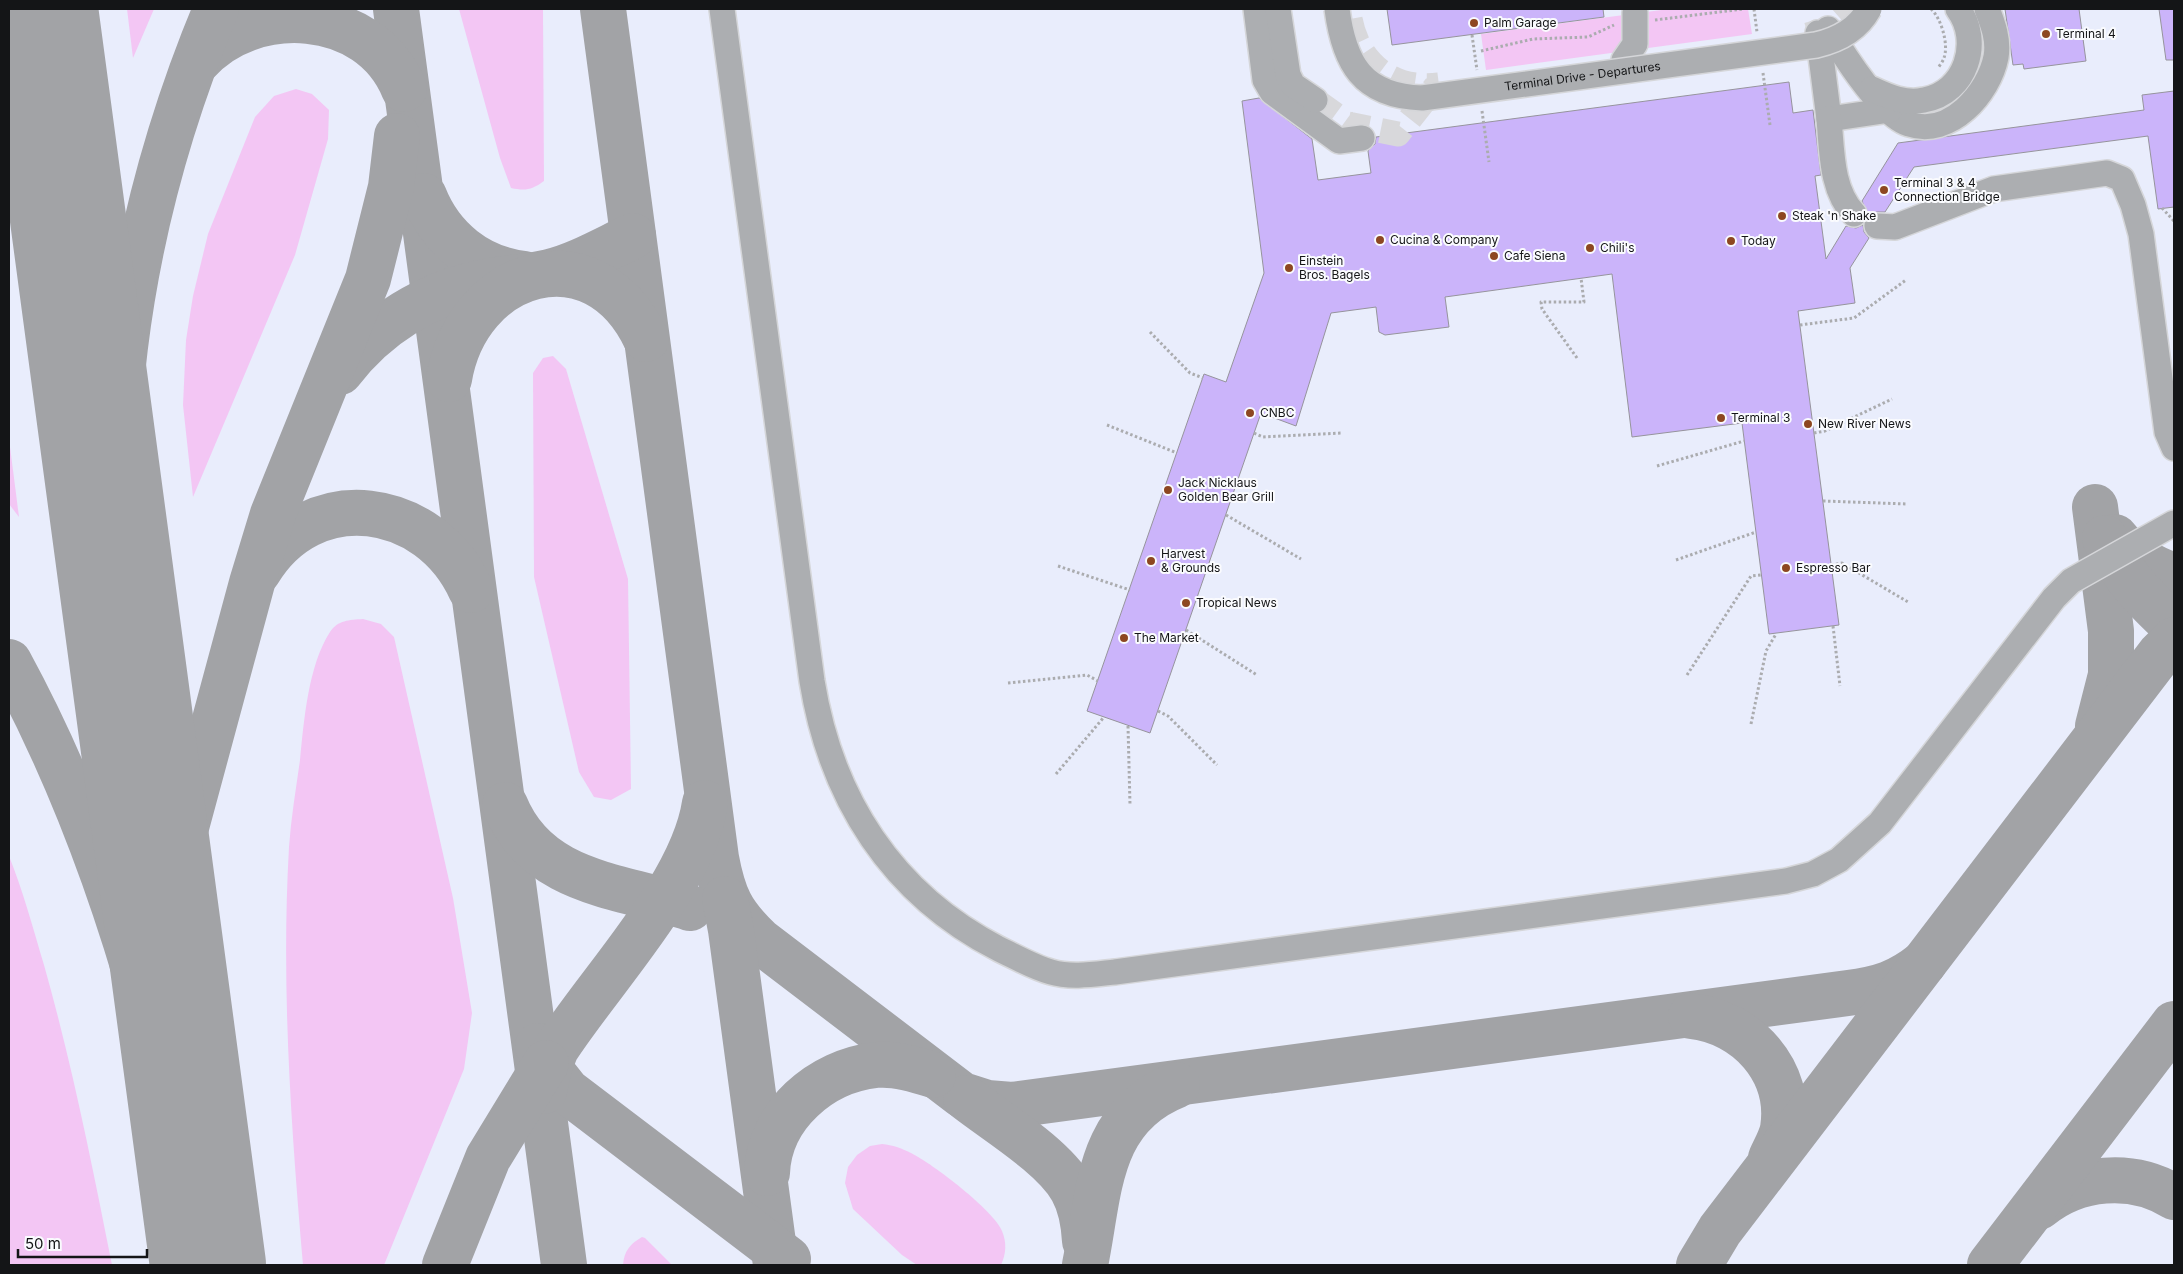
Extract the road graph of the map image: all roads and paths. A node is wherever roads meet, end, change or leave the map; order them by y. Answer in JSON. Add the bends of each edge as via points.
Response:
{"nodes":[{"id":1,"x":722,"y":9,"type":"edge"},
{"id":2,"x":1256,"y":9,"type":"edge"},
{"id":3,"x":1278,"y":9,"type":"edge"},
{"id":4,"x":1337,"y":9,"type":"edge"},
{"id":5,"x":1743,"y":9,"type":"edge"},
{"id":6,"x":1869,"y":9,"type":"edge"},
{"id":7,"x":1931,"y":9,"type":"edge"},
{"id":8,"x":1958,"y":9,"type":"edge"},
{"id":9,"x":1987,"y":9,"type":"edge"},
{"id":10,"x":1636,"y":18,"type":"junction"},
{"id":11,"x":1481,"y":50,"type":"dead end"},
{"id":12,"x":1624,"y":60,"type":"dead end"},
{"id":13,"x":1935,"y":72,"type":"dead end"},
{"id":14,"x":1868,"y":87,"type":"junction"},
{"id":15,"x":1315,"y":100,"type":"tunnel mouth"},
{"id":16,"x":1890,"y":110,"type":"junction"},
{"id":17,"x":1830,"y":119,"type":"junction"},
{"id":18,"x":1362,"y":138,"type":"dead end"},
{"id":19,"x":2162,"y":208,"type":"dead end"},
{"id":20,"x":1854,"y":214,"type":"dead end"},
{"id":21,"x":2174,"y":221,"type":"edge"},
{"id":22,"x":1877,"y":226,"type":"dead end"},
{"id":23,"x":1581,"y":278,"type":"dead end"},
{"id":24,"x":1906,"y":280,"type":"dead end"},
{"id":25,"x":1800,"y":325,"type":"dead end"},
{"id":26,"x":1150,"y":332,"type":"dead end"},
{"id":27,"x":1577,"y":358,"type":"dead end"},
{"id":28,"x":1203,"y":378,"type":"dead end"},
{"id":29,"x":1892,"y":399,"type":"dead end"},
{"id":30,"x":1107,"y":425,"type":"dead end"},
{"id":31,"x":1254,"y":433,"type":"dead end"},
{"id":32,"x":1341,"y":433,"type":"dead end"},
{"id":33,"x":1814,"y":434,"type":"dead end"},
{"id":34,"x":1744,"y":441,"type":"dead end"},
{"id":35,"x":2174,"y":448,"type":"edge"},
{"id":36,"x":1177,"y":453,"type":"dead end"},
{"id":37,"x":1657,"y":466,"type":"dead end"},
{"id":38,"x":1823,"y":501,"type":"dead end"},
{"id":39,"x":1907,"y":504,"type":"dead end"},
{"id":40,"x":1226,"y":515,"type":"dead end"},
{"id":41,"x":2174,"y":523,"type":"edge"},
{"id":42,"x":1756,"y":532,"type":"dead end"},
{"id":43,"x":1301,"y":558,"type":"dead end"},
{"id":44,"x":1676,"y":560,"type":"dead end"},
{"id":45,"x":1831,"y":565,"type":"dead end"},
{"id":46,"x":1058,"y":566,"type":"dead end"},
{"id":47,"x":1761,"y":575,"type":"dead end"},
{"id":48,"x":1130,"y":590,"type":"dead end"},
{"id":49,"x":1908,"y":602,"type":"dead end"},
{"id":50,"x":1833,"y":626,"type":"dead end"},
{"id":51,"x":1186,"y":630,"type":"dead end"},
{"id":52,"x":1776,"y":634,"type":"dead end"},
{"id":53,"x":1257,"y":675,"type":"dead end"},
{"id":54,"x":1687,"y":676,"type":"dead end"},
{"id":55,"x":1098,"y":681,"type":"dead end"},
{"id":56,"x":1008,"y":683,"type":"dead end"},
{"id":57,"x":1840,"y":686,"type":"dead end"},
{"id":58,"x":1158,"y":712,"type":"dead end"},
{"id":59,"x":1104,"y":717,"type":"dead end"},
{"id":60,"x":1751,"y":724,"type":"dead end"},
{"id":61,"x":1128,"y":726,"type":"dead end"},
{"id":62,"x":1217,"y":765,"type":"dead end"},
{"id":63,"x":1056,"y":774,"type":"dead end"},
{"id":64,"x":1130,"y":805,"type":"dead end"}],
"edges":[{"from":1,"to":41,"type":"street","via":[[812,681],[829,751],[859,816],[900,876],[955,922],[994,946],[1052,972],[1087,975],[1115,972],[1786,881],[1813,874],[1839,860],[1880,823],[2054,598],[2071,581]]},
{"from":2,"to":18,"type":"street","via":[[1265,80],[1272,92],[1340,141]]},
{"from":3,"to":15,"type":"street","via":[[1288,75],[1293,85]]},
{"from":4,"to":6,"type":"street","name":"Terminal Drive - Departures","bridge":true,"via":[[1347,56],[1362,77],[1391,94],[1422,98],[1816,45],[1849,31]]},
{"from":5,"to":10,"type":"path"},
{"from":7,"to":13,"type":"path","via":[[1944,36],[1945,57]]},
{"from":8,"to":14,"type":"street","via":[[1964,17],[1970,41],[1968,63],[1958,80],[1942,93],[1926,100],[1907,101]]},
{"from":9,"to":16,"type":"street","via":[[1995,30],[1996,56],[1990,79],[1976,100],[1960,114],[1923,126],[1909,124],[1895,117]]},
{"from":10,"to":11,"type":"path","via":[[1588,37],[1534,39]]},
{"from":10,"to":12,"type":"street","via":[[1635,44]]},
{"from":14,"to":16,"type":"street"},
{"from":14,"to":17,"type":"street","via":[[1823,31]]},
{"from":16,"to":17,"type":"street"},
{"from":17,"to":20,"type":"street","via":[[1839,192]]},
{"from":19,"to":21,"type":"path"},
{"from":22,"to":35,"type":"street","via":[[1895,227],[2004,187],[2107,173],[2122,179],[2141,234],[2167,432]]},
{"from":23,"to":27,"type":"path","via":[[1584,302],[1541,302],[1542,309]]},
{"from":24,"to":25,"type":"path","via":[[1854,318]]},
{"from":26,"to":28,"type":"path","via":[[1190,373]]},
{"from":29,"to":33,"type":"path"},
{"from":30,"to":36,"type":"path"},
{"from":31,"to":32,"type":"path","via":[[1263,437]]},
{"from":34,"to":37,"type":"path"},
{"from":38,"to":39,"type":"path"},
{"from":40,"to":43,"type":"path"},
{"from":42,"to":44,"type":"path"},
{"from":45,"to":49,"type":"path","via":[[1842,563]]},
{"from":46,"to":48,"type":"path"},
{"from":47,"to":54,"type":"path","via":[[1751,576]]},
{"from":50,"to":57,"type":"path"},
{"from":51,"to":53,"type":"path"},
{"from":52,"to":60,"type":"path","via":[[1766,651]]},
{"from":55,"to":56,"type":"path","via":[[1087,675]]},
{"from":58,"to":62,"type":"path","via":[[1168,716]]},
{"from":59,"to":63,"type":"path"},
{"from":61,"to":64,"type":"path"}]}
